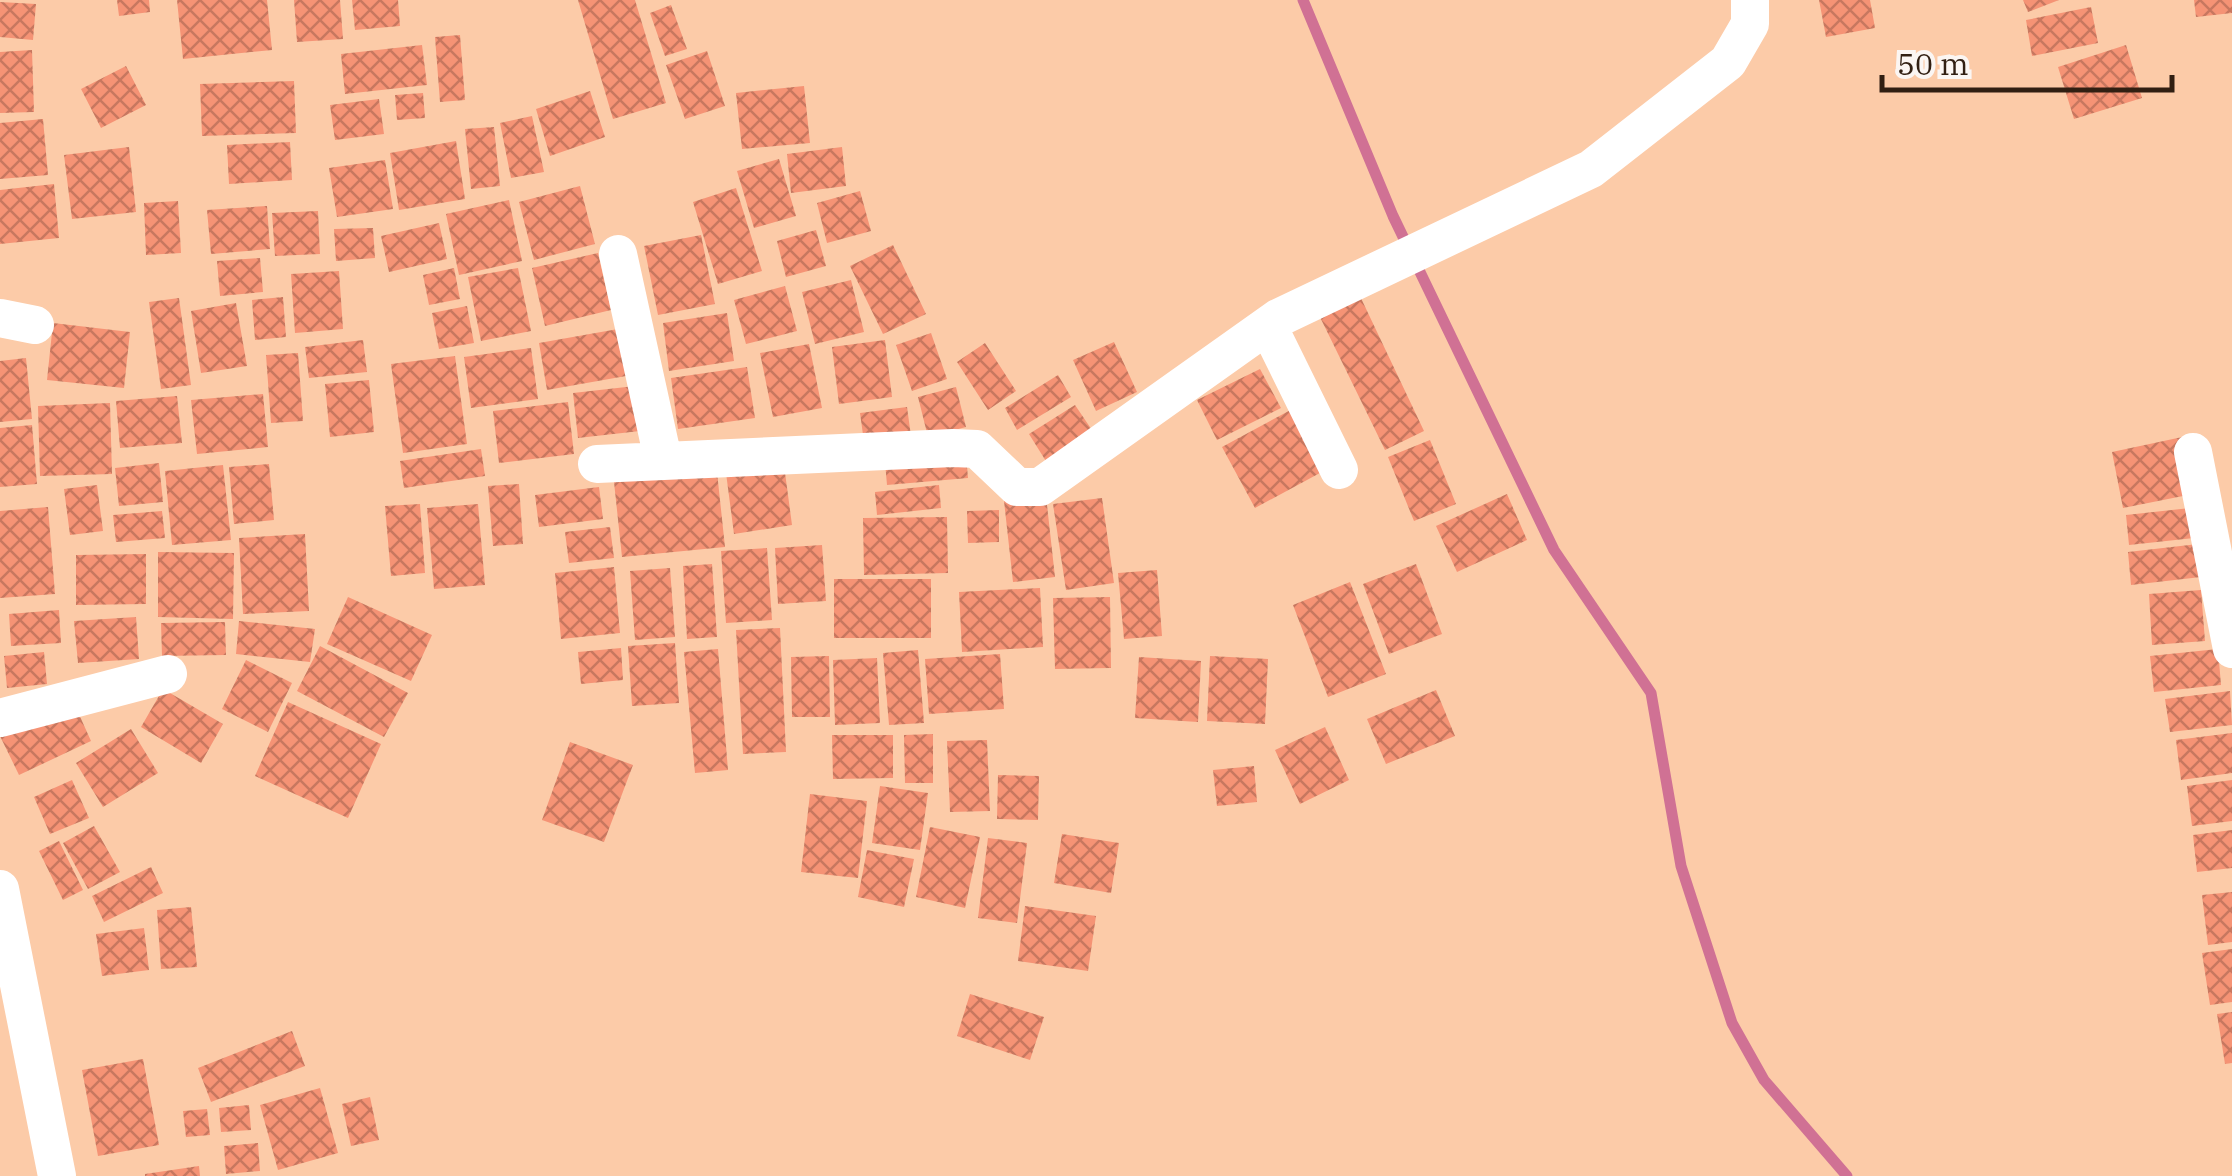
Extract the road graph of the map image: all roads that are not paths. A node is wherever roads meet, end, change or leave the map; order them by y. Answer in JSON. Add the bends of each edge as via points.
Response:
{"nodes":[{"id":1,"x":1750,"y":0,"type":"edge"},
{"id":2,"x":618,"y":254,"type":"dead end"},
{"id":3,"x":1268,"y":326,"type":"junction"},
{"id":4,"x":2193,"y":452,"type":"dead end"},
{"id":5,"x":663,"y":460,"type":"junction"},
{"id":6,"x":597,"y":464,"type":"dead end"},
{"id":7,"x":1339,"y":470,"type":"dead end"},
{"id":8,"x":2232,"y":649,"type":"edge"},
{"id":9,"x":168,"y":674,"type":"dead end"},
{"id":10,"x":0,"y":718,"type":"edge"},
{"id":11,"x":0,"y":889,"type":"edge"},
{"id":12,"x":57,"y":1176,"type":"edge"}],
"edges":[{"from":1,"to":3,"type":"street","via":[[1750,24],[1728,62],[1591,170]]},
{"from":2,"to":5,"type":"street"},
{"from":3,"to":5,"type":"street","via":[[1029,490],[1016,487],[977,449]]},
{"from":3,"to":7,"type":"street"},
{"from":4,"to":8,"type":"street"},
{"from":5,"to":6,"type":"street"},
{"from":9,"to":10,"type":"street"},
{"from":11,"to":12,"type":"street"}]}
